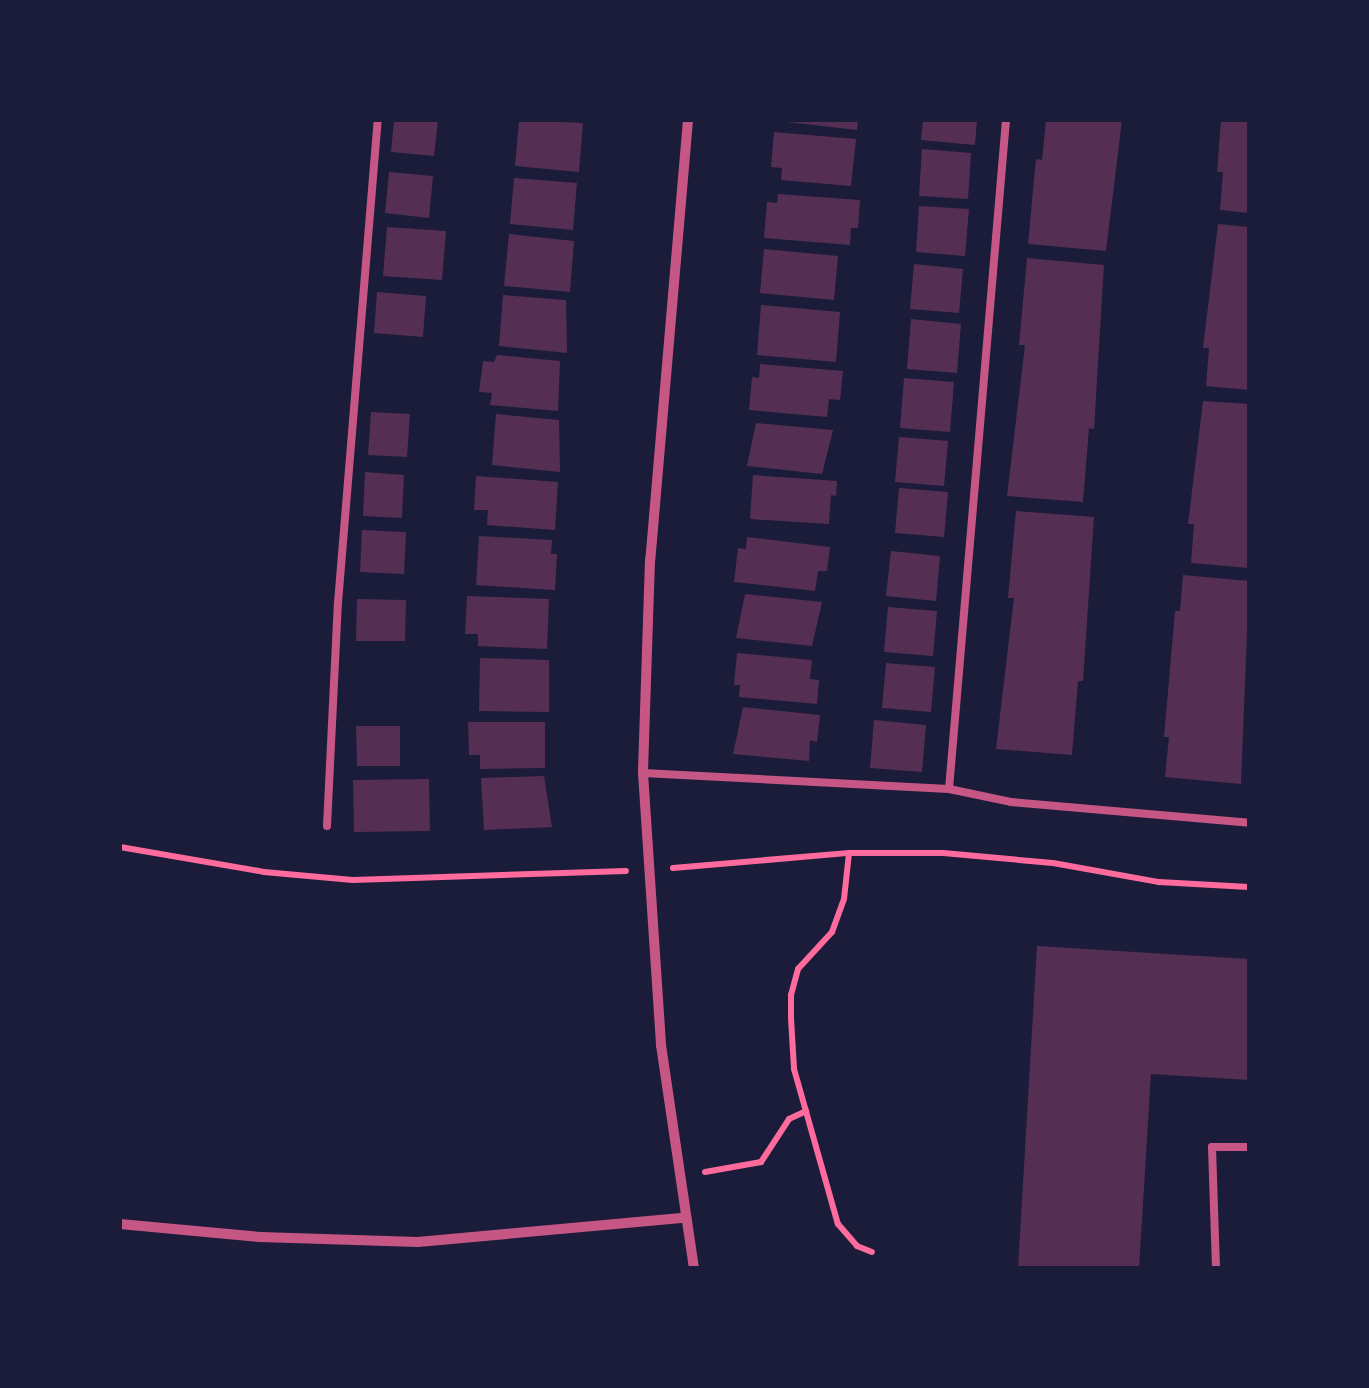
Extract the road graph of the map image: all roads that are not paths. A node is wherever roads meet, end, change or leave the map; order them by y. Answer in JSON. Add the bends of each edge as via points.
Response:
{"nodes":[{"id":1,"x":378,"y":120,"type":"edge"},
{"id":2,"x":688,"y":120,"type":"edge"},
{"id":3,"x":1006,"y":120,"type":"edge"},
{"id":4,"x":644,"y":773,"type":"junction"},
{"id":5,"x":949,"y":789,"type":"junction"},
{"id":6,"x":1249,"y":823,"type":"edge"},
{"id":7,"x":327,"y":826,"type":"dead end"},
{"id":8,"x":1249,"y":1147,"type":"edge"},
{"id":9,"x":684,"y":1218,"type":"junction"},
{"id":10,"x":120,"y":1224,"type":"edge"},
{"id":11,"x":694,"y":1268,"type":"edge"},
{"id":12,"x":1216,"y":1268,"type":"edge"}],
"edges":[{"from":1,"to":7,"type":"lane","via":[[338,603]]},
{"from":2,"to":4,"type":"street","via":[[650,560]]},
{"from":3,"to":5,"type":"lane"},
{"from":4,"to":5,"type":"lane"},
{"from":4,"to":9,"type":"street","via":[[661,1045]]},
{"from":5,"to":6,"type":"lane","via":[[1011,802]]},
{"from":8,"to":12,"type":"lane","via":[[1212,1146]]},
{"from":9,"to":10,"type":"street","via":[[418,1242]]},
{"from":9,"to":11,"type":"street"}]}
